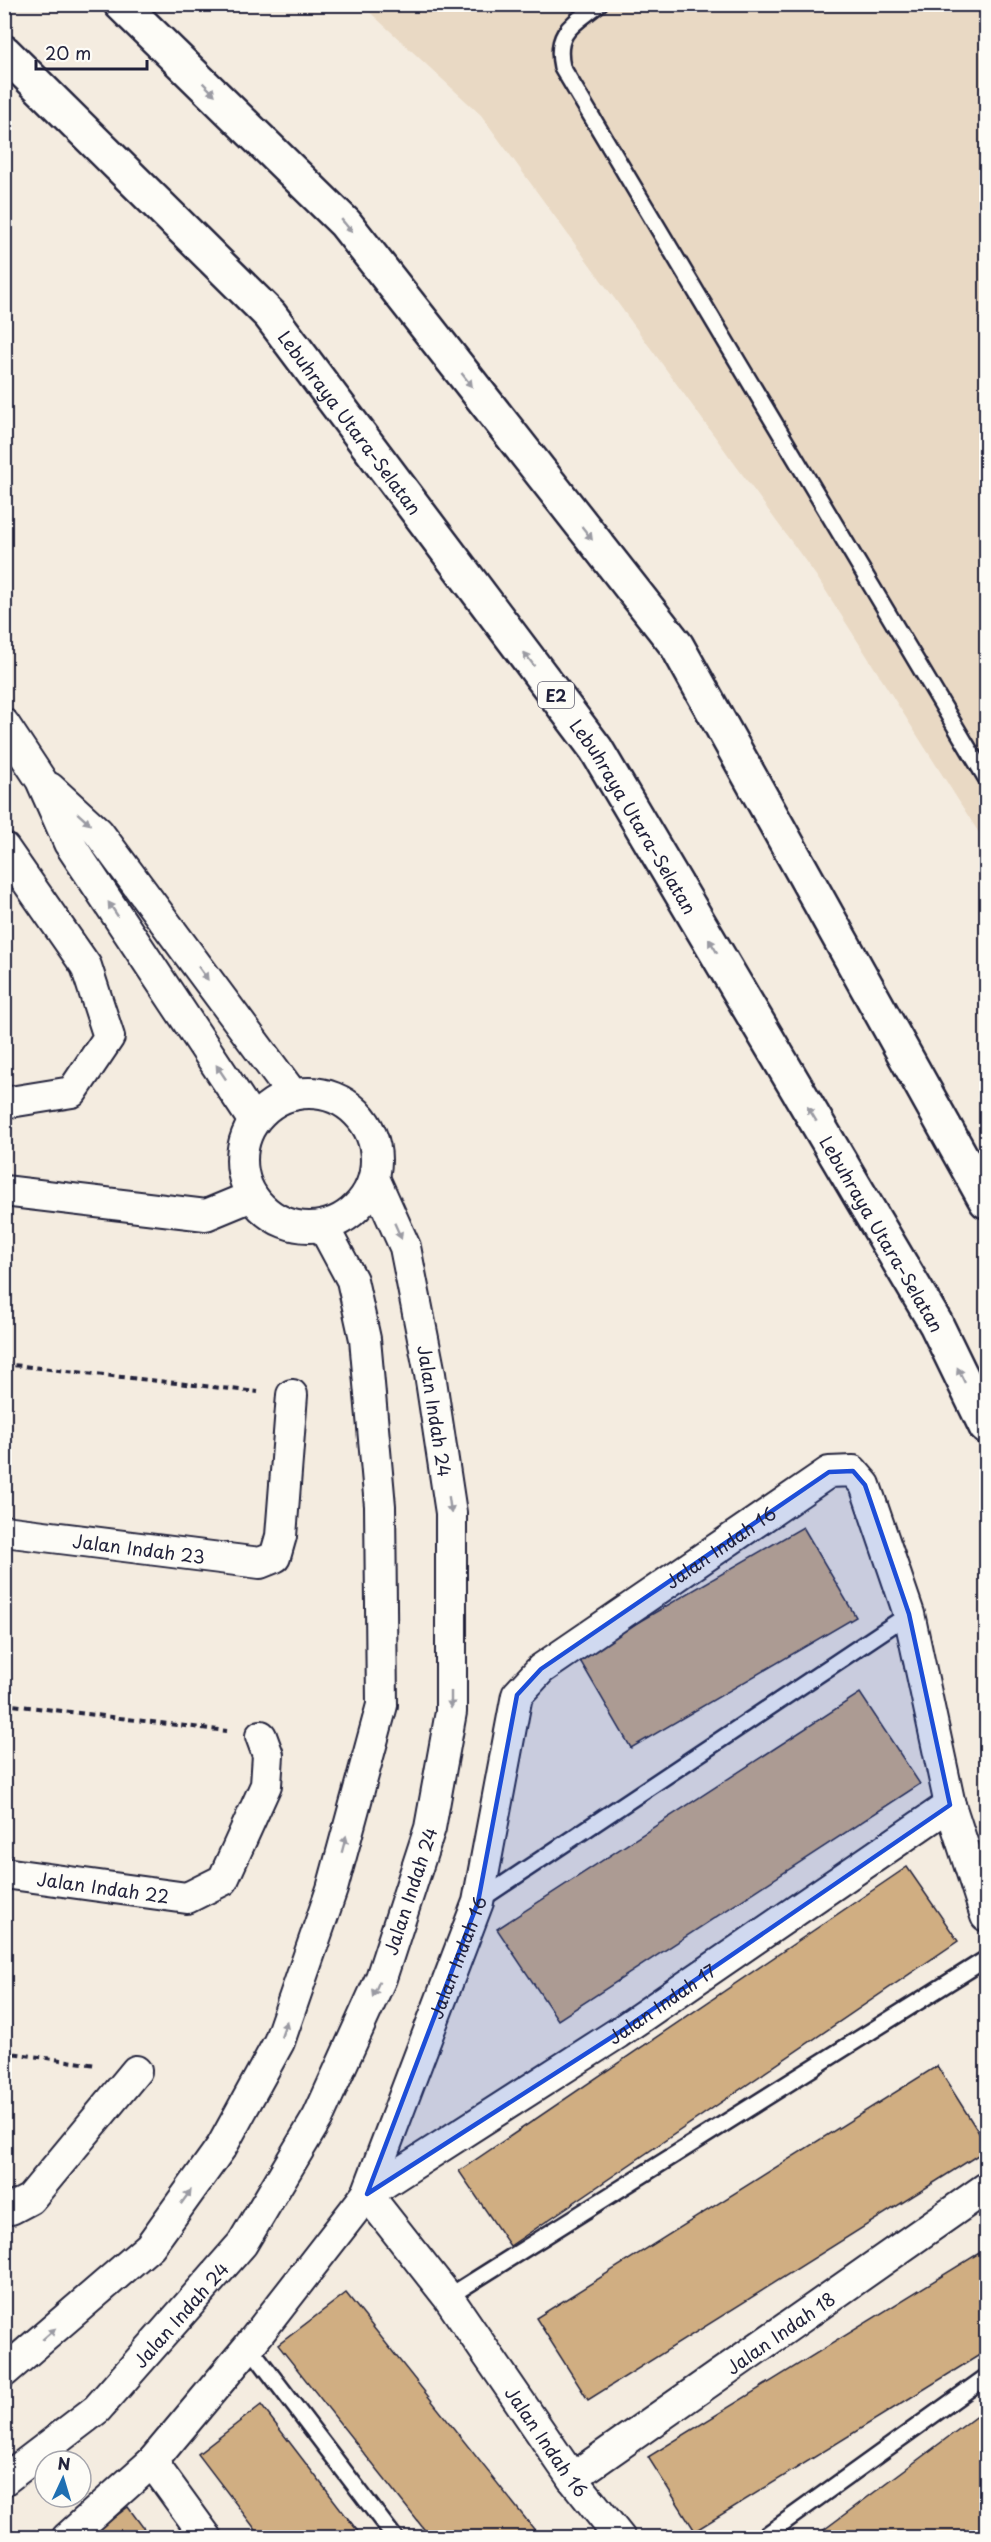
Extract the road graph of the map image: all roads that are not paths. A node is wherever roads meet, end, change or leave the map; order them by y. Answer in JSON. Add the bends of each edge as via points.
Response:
{"nodes":[{"id":1,"x":122,"y":4,"type":"edge"},
{"id":2,"x":599,"y":4,"type":"edge"},
{"id":3,"x":4,"y":52,"type":"edge"},
{"id":4,"x":4,"y":723,"type":"edge"},
{"id":5,"x":987,"y":778,"type":"edge"},
{"id":6,"x":41,"y":780,"type":"junction"},
{"id":7,"x":4,"y":848,"type":"edge"},
{"id":8,"x":293,"y":1095,"type":"junction"},
{"id":9,"x":5,"y":1104,"type":"edge"},
{"id":10,"x":253,"y":1120,"type":"junction"},
{"id":11,"x":374,"y":1178,"type":"junction"},
{"id":12,"x":4,"y":1191,"type":"edge"},
{"id":13,"x":252,"y":1196,"type":"junction"},
{"id":14,"x":987,"y":1201,"type":"edge"},
{"id":15,"x":323,"y":1226,"type":"junction"},
{"id":16,"x":292,"y":1395,"type":"road end"},
{"id":17,"x":987,"y":1427,"type":"edge"},
{"id":18,"x":4,"y":1531,"type":"edge"},
{"id":19,"x":909,"y":1614,"type":"junction"},
{"id":20,"x":261,"y":1736,"type":"road end"},
{"id":21,"x":950,"y":1805,"type":"junction"},
{"id":22,"x":4,"y":1873,"type":"edge"},
{"id":23,"x":478,"y":1902,"type":"junction"},
{"id":24,"x":987,"y":1916,"type":"edge"},
{"id":25,"x":987,"y":1959,"type":"edge"},
{"id":26,"x":136,"y":2071,"type":"road end"},
{"id":27,"x":987,"y":2188,"type":"edge"},
{"id":28,"x":368,"y":2194,"type":"junction"},
{"id":29,"x":8,"y":2209,"type":"edge"},
{"id":30,"x":448,"y":2297,"type":"junction"},
{"id":31,"x":249,"y":2346,"type":"junction"},
{"id":32,"x":4,"y":2372,"type":"edge"},
{"id":33,"x":987,"y":2377,"type":"edge"},
{"id":34,"x":152,"y":2462,"type":"junction"},
{"id":35,"x":572,"y":2478,"type":"junction"},
{"id":36,"x":4,"y":2480,"type":"edge"},
{"id":37,"x":67,"y":2538,"type":"edge"},
{"id":38,"x":207,"y":2538,"type":"edge"},
{"id":39,"x":395,"y":2538,"type":"edge"},
{"id":40,"x":620,"y":2538,"type":"edge"},
{"id":41,"x":762,"y":2538,"type":"edge"}],
"edges":[{"from":1,"to":14,"type":"highway","one_way":true,"via":[[345,223],[677,646]]},
{"from":2,"to":5,"type":"lane","via":[[567,30],[558,49],[562,67]]},
{"from":17,"to":3,"type":"highway","name":"Lebuhraya Utara–Selatan","number":"E2","one_way":true,"via":[[936,1324],[596,749],[270,315]]},
{"from":4,"to":6,"type":"street"},
{"from":6,"to":8,"type":"street","one_way":true,"via":[[98,832]]},
{"from":10,"to":6,"type":"street","one_way":true,"via":[[69,843]]},
{"from":7,"to":9,"type":"street","via":[[86,966],[109,1037],[72,1092]]},
{"from":8,"to":10,"type":"street","via":[[278,1100]]},
{"from":8,"to":11,"type":"street","via":[[313,1092],[350,1106],[373,1138],[377,1158]]},
{"from":10,"to":13,"type":"street","via":[[241,1162]]},
{"from":11,"to":15,"type":"street","via":[[355,1209]]},
{"from":11,"to":36,"type":"street","name":"Jalan Indah 24","one_way":true,"via":[[405,1247],[451,1513],[452,1712],[430,1828],[372,1999],[318,2117],[242,2244],[97,2409]]},
{"from":12,"to":13,"type":"street","via":[[206,1215]]},
{"from":13,"to":15,"type":"street","via":[[270,1215],[286,1223]]},
{"from":32,"to":15,"type":"street","one_way":true,"via":[[150,2246],[222,2146],[279,2042],[341,1855],[382,1705],[380,1506],[365,1339],[352,1280]]},
{"from":16,"to":18,"type":"street","name":"Jalan Indah 23","via":[[281,1536],[275,1557],[260,1563]]},
{"from":19,"to":21,"type":"street"},
{"from":19,"to":23,"type":"lane"},
{"from":19,"to":23,"type":"street","name":"Jalan Indah 16","via":[[865,1485],[853,1471],[829,1472],[541,1669],[517,1695]]},
{"from":20,"to":22,"type":"street","name":"Jalan Indah 22","via":[[268,1755],[266,1785],[223,1880],[187,1898]]},
{"from":21,"to":24,"type":"street"},
{"from":21,"to":28,"type":"street","name":"Jalan Indah 17","via":[[618,2033]]},
{"from":23,"to":28,"type":"street","name":"Jalan Indah 16"},
{"from":25,"to":30,"type":"lane"},
{"from":26,"to":29,"type":"street","via":[[30,2199]]},
{"from":27,"to":35,"type":"street","name":"Jalan Indah 18"},
{"from":28,"to":30,"type":"street","name":"Jalan Indah 16"},
{"from":28,"to":31,"type":"street"},
{"from":30,"to":35,"type":"street","name":"Jalan Indah 16"},
{"from":31,"to":34,"type":"street"},
{"from":31,"to":39,"type":"lane"},
{"from":33,"to":41,"type":"lane"},
{"from":34,"to":37,"type":"street"},
{"from":34,"to":38,"type":"street"},
{"from":35,"to":40,"type":"street","name":"Jalan Indah 16"}]}
